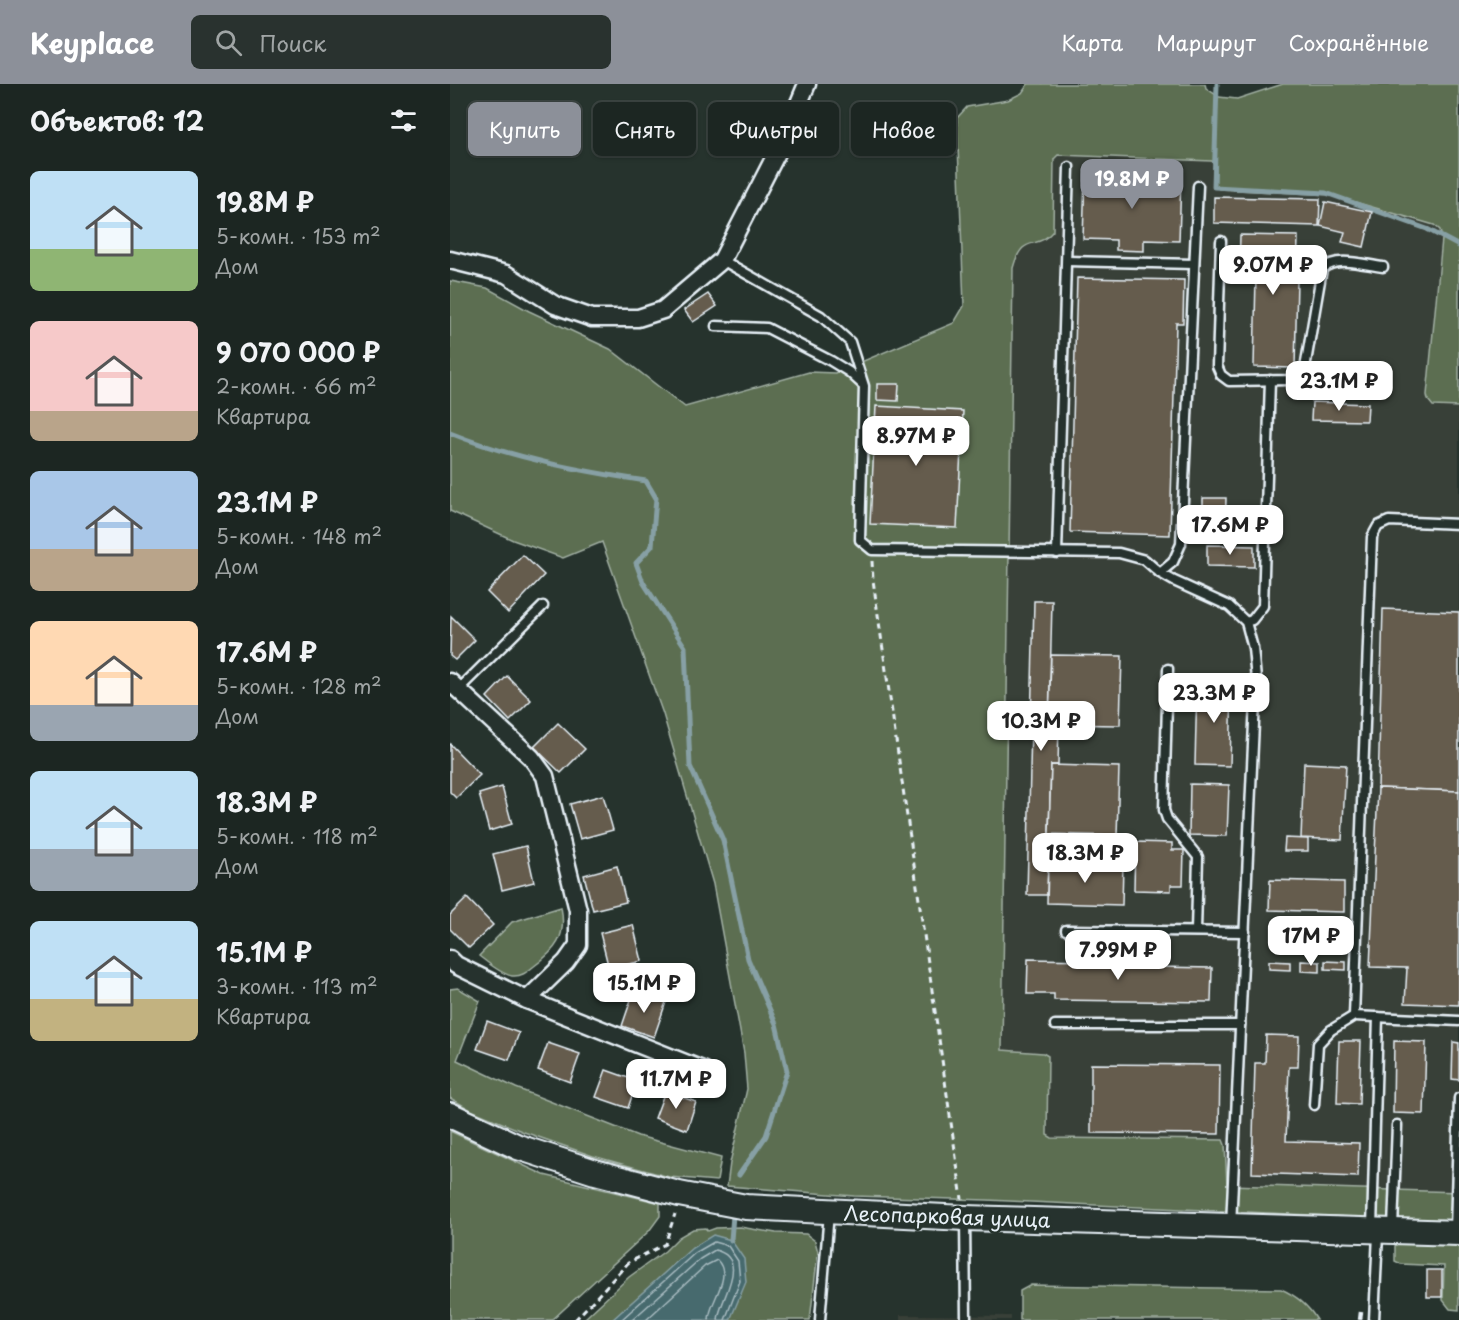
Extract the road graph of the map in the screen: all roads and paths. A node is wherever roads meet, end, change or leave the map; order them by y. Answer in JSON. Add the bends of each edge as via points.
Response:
{"nodes":[{"id":1,"x":807,"y":84,"type":"edge"},
{"id":2,"x":1070,"y":167,"type":"dead end"},
{"id":3,"x":1198,"y":186,"type":"dead end"},
{"id":4,"x":1221,"y":241,"type":"dead end"},
{"id":5,"x":450,"y":260,"type":"edge"},
{"id":6,"x":722,"y":260,"type":"junction"},
{"id":7,"x":1066,"y":261,"type":"junction"},
{"id":8,"x":1194,"y":264,"type":"junction"},
{"id":9,"x":1383,"y":267,"type":"dead end"},
{"id":10,"x":716,"y":326,"type":"dead end"},
{"id":11,"x":1270,"y":380,"type":"junction"},
{"id":12,"x":864,"y":386,"type":"junction"},
{"id":13,"x":1459,"y":524,"type":"edge"},
{"id":14,"x":872,"y":550,"type":"junction"},
{"id":15,"x":1057,"y":553,"type":"junction"},
{"id":16,"x":1160,"y":573,"type":"junction"},
{"id":17,"x":543,"y":606,"type":"dead end"},
{"id":18,"x":1246,"y":622,"type":"junction"},
{"id":19,"x":1168,"y":669,"type":"dead end"},
{"id":20,"x":454,"y":686,"type":"edge"},
{"id":21,"x":1066,"y":930,"type":"dead end"},
{"id":22,"x":1196,"y":932,"type":"junction"},
{"id":23,"x":1245,"y":932,"type":"junction"},
{"id":24,"x":452,"y":965,"type":"edge"},
{"id":25,"x":527,"y":1000,"type":"junction"},
{"id":26,"x":1354,"y":1016,"type":"junction"},
{"id":27,"x":1378,"y":1017,"type":"junction"},
{"id":28,"x":1459,"y":1021,"type":"edge"},
{"id":29,"x":1056,"y":1025,"type":"dead end"},
{"id":30,"x":1240,"y":1025,"type":"junction"},
{"id":31,"x":705,"y":1071,"type":"dead end"},
{"id":32,"x":1459,"y":1098,"type":"edge"},
{"id":33,"x":1314,"y":1105,"type":"dead end"},
{"id":34,"x":450,"y":1115,"type":"edge"},
{"id":35,"x":1396,"y":1125,"type":"dead end"},
{"id":36,"x":679,"y":1194,"type":"junction"},
{"id":37,"x":829,"y":1212,"type":"junction"},
{"id":38,"x":965,"y":1218,"type":"junction"},
{"id":39,"x":1231,"y":1226,"type":"junction"},
{"id":40,"x":1381,"y":1231,"type":"junction"},
{"id":41,"x":1457,"y":1233,"type":"edge"},
{"id":42,"x":575,"y":1320,"type":"edge"},
{"id":43,"x":820,"y":1320,"type":"edge"},
{"id":44,"x":966,"y":1320,"type":"edge"},
{"id":45,"x":1374,"y":1320,"type":"edge"}],
"edges":[{"from":1,"to":6,"type":"street","via":[[783,141]]},
{"from":2,"to":7,"type":"lane"},
{"from":3,"to":8,"type":"lane"},
{"from":4,"to":11,"type":"lane","via":[[1217,366],[1229,381]]},
{"from":5,"to":6,"type":"street","via":[[506,274],[555,305],[592,318],[638,318],[663,310]]},
{"from":6,"to":12,"type":"lane","via":[[821,316],[850,342]]},
{"from":7,"to":8,"type":"lane"},
{"from":7,"to":15,"type":"lane"},
{"from":8,"to":16,"type":"lane","via":[[1180,544],[1173,562]]},
{"from":9,"to":11,"type":"lane","via":[[1337,261],[1322,269],[1304,374],[1290,380]]},
{"from":10,"to":12,"type":"lane","via":[[767,328],[831,361]]},
{"from":11,"to":18,"type":"lane","via":[[1263,606]]},
{"from":12,"to":14,"type":"lane","via":[[860,540]]},
{"from":13,"to":26,"type":"lane","via":[[1389,521],[1378,526],[1372,537]]},
{"from":14,"to":15,"type":"lane"},
{"from":14,"to":38,"type":"path"},
{"from":15,"to":16,"type":"lane","via":[[1119,554],[1145,560]]},
{"from":16,"to":18,"type":"lane","via":[[1229,606]]},
{"from":17,"to":20,"type":"lane"},
{"from":18,"to":23,"type":"lane","via":[[1256,679]]},
{"from":19,"to":22,"type":"lane","via":[[1164,810],[1198,857]]},
{"from":20,"to":25,"type":"street","via":[[531,757],[545,776],[578,910],[578,945]]},
{"from":21,"to":22,"type":"lane"},
{"from":22,"to":23,"type":"lane"},
{"from":23,"to":30,"type":"lane"},
{"from":24,"to":25,"type":"street"},
{"from":25,"to":31,"type":"street"},
{"from":26,"to":27,"type":"lane"},
{"from":26,"to":33,"type":"lane","via":[[1331,1030],[1318,1044]]},
{"from":27,"to":28,"type":"lane"},
{"from":27,"to":40,"type":"lane"},
{"from":29,"to":30,"type":"lane"},
{"from":30,"to":39,"type":"lane"},
{"from":32,"to":41,"type":"lane"},
{"from":34,"to":36,"type":"street","name":"Лесопарковая улица","via":[[518,1147]]},
{"from":35,"to":40,"type":"lane"},
{"from":36,"to":37,"type":"street","name":"Лесопарковая улица","via":[[746,1207]]},
{"from":36,"to":42,"type":"path","via":[[665,1244],[628,1263]]},
{"from":37,"to":38,"type":"street","name":"Лесопарковая улица"},
{"from":37,"to":43,"type":"lane"},
{"from":38,"to":39,"type":"street","name":"Лесопарковая улица"},
{"from":38,"to":44,"type":"lane"},
{"from":39,"to":40,"type":"street","name":"Лесопарковая улица"},
{"from":40,"to":41,"type":"street","name":"Лесопарковая улица"},
{"from":40,"to":45,"type":"lane"}]}
